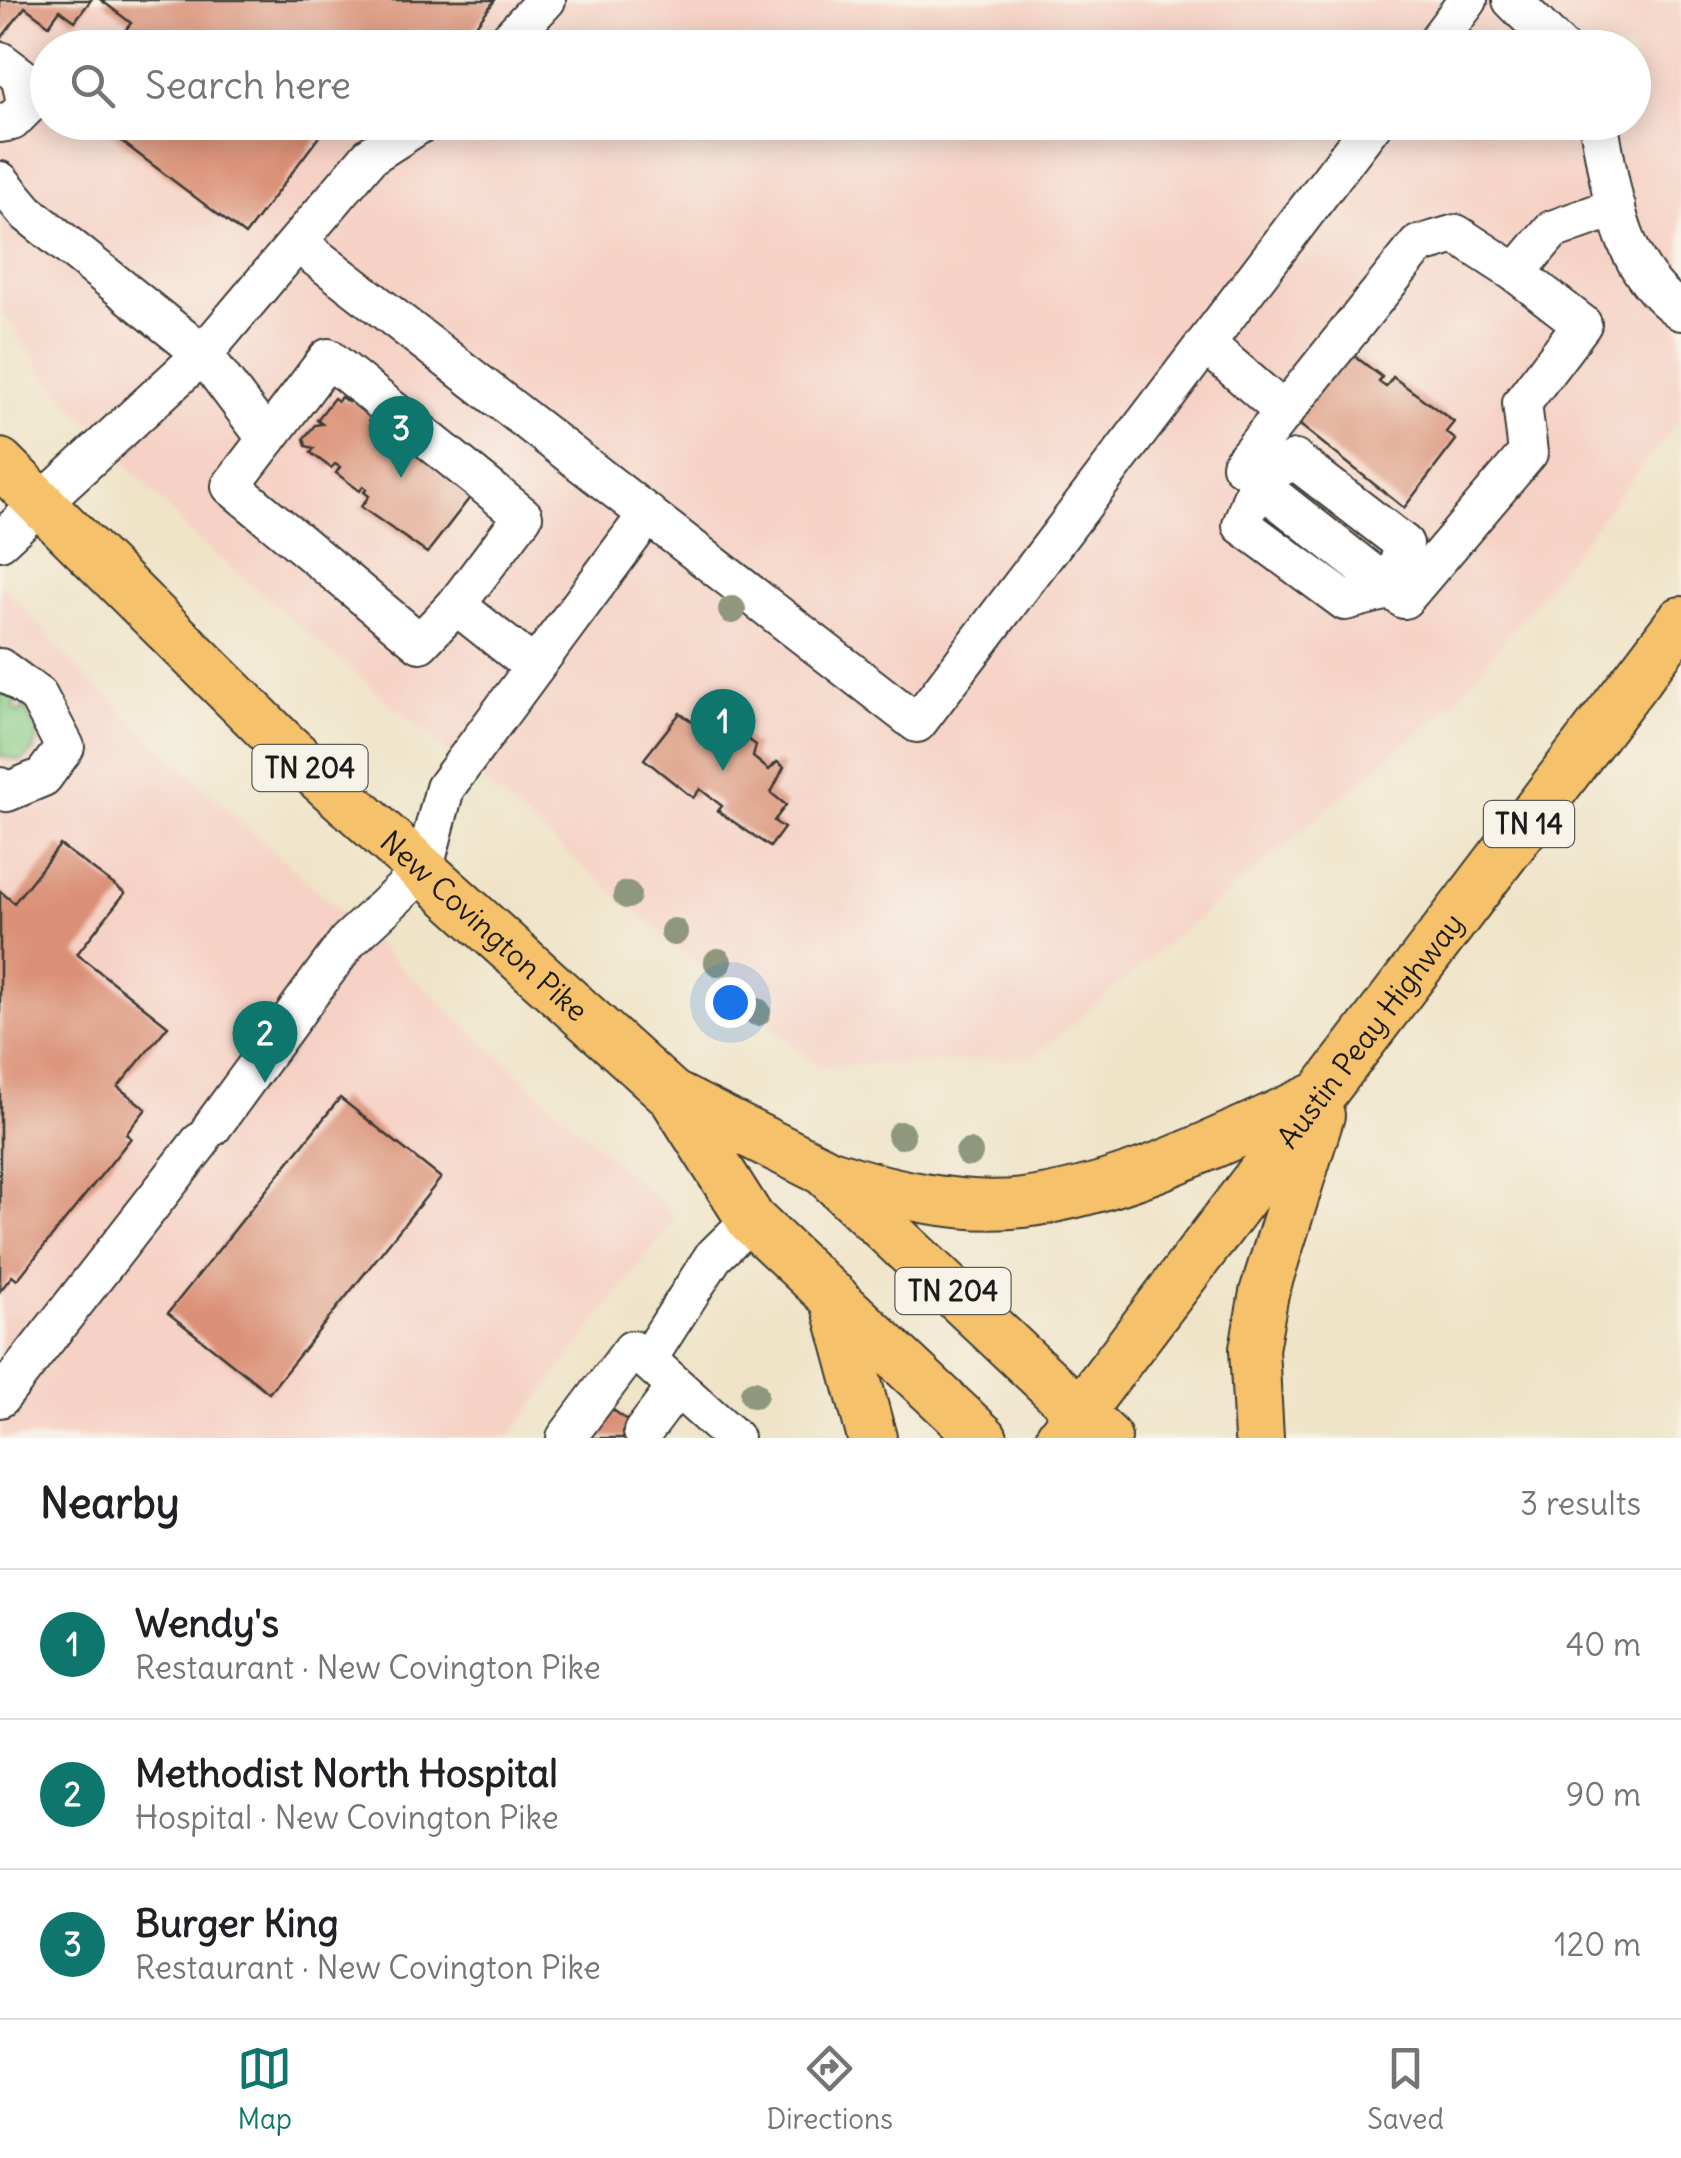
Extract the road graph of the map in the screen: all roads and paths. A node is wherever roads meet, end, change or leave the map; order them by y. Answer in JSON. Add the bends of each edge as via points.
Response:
{"nodes":[{"id":1,"x":546,"y":0,"type":"edge"},
{"id":2,"x":1468,"y":0,"type":"edge"},
{"id":3,"x":1512,"y":0,"type":"edge"},
{"id":4,"x":518,"y":30,"type":"edge"},
{"id":5,"x":1446,"y":30,"type":"edge"},
{"id":6,"x":1542,"y":30,"type":"edge"},
{"id":7,"x":0,"y":61,"type":"edge"},
{"id":8,"x":0,"y":123,"type":"edge"},
{"id":9,"x":395,"y":140,"type":"edge"},
{"id":10,"x":1360,"y":140,"type":"edge"},
{"id":11,"x":1602,"y":140,"type":"edge"},
{"id":12,"x":0,"y":181,"type":"edge"},
{"id":13,"x":1616,"y":207,"type":"junction"},
{"id":14,"x":299,"y":244,"type":"junction"},
{"id":15,"x":1516,"y":273,"type":"junction"},
{"id":16,"x":1681,"y":311,"type":"edge"},
{"id":17,"x":1206,"y":344,"type":"junction"},
{"id":18,"x":204,"y":354,"type":"junction"},
{"id":19,"x":1284,"y":412,"type":"junction"},
{"id":20,"x":268,"y":439,"type":"junction"},
{"id":21,"x":0,"y":463,"type":"edge"},
{"id":22,"x":1259,"y":477,"type":"junction"},
{"id":23,"x":40,"y":503,"type":"junction"},
{"id":24,"x":648,"y":514,"type":"junction"},
{"id":25,"x":0,"y":541,"type":"edge"},
{"id":26,"x":1392,"y":589,"type":"junction"},
{"id":27,"x":456,"y":605,"type":"junction"},
{"id":28,"x":1681,"y":621,"type":"edge"},
{"id":29,"x":534,"y":667,"type":"junction"},
{"id":30,"x":0,"y":668,"type":"edge"},
{"id":31,"x":0,"y":787,"type":"edge"},
{"id":32,"x":424,"y":871,"type":"junction"},
{"id":33,"x":1326,"y":1092,"type":"junction"},
{"id":34,"x":672,"y":1095,"type":"junction"},
{"id":35,"x":824,"y":1172,"type":"junction"},
{"id":36,"x":750,"y":1220,"type":"junction"},
{"id":37,"x":834,"y":1297,"type":"junction"},
{"id":38,"x":647,"y":1360,"type":"junction"},
{"id":39,"x":676,"y":1388,"type":"junction"},
{"id":40,"x":2,"y":1391,"type":"edge"},
{"id":41,"x":1082,"y":1430,"type":"edge"},
{"id":42,"x":642,"y":1432,"type":"dead end"},
{"id":43,"x":566,"y":1438,"type":"edge"},
{"id":44,"x":734,"y":1438,"type":"edge"},
{"id":45,"x":872,"y":1438,"type":"edge"},
{"id":46,"x":984,"y":1438,"type":"edge"},
{"id":47,"x":1259,"y":1438,"type":"edge"}],
"edges":[{"from":1,"to":4,"type":"lane"},
{"from":2,"to":5,"type":"lane"},
{"from":3,"to":6,"type":"lane"},
{"from":7,"to":8,"type":"lane","via":[[20,76],[27,106]]},
{"from":9,"to":14,"type":"lane","via":[[370,156]]},
{"from":10,"to":17,"type":"lane"},
{"from":11,"to":13,"type":"lane"},
{"from":12,"to":18,"type":"lane","via":[[26,212]]},
{"from":13,"to":15,"type":"lane","via":[[1552,230]]},
{"from":13,"to":16,"type":"lane","via":[[1636,268]]},
{"from":14,"to":18,"type":"lane"},
{"from":14,"to":24,"type":"lane"},
{"from":15,"to":19,"type":"lane","via":[[1456,234],[1418,245]]},
{"from":15,"to":26,"type":"lane","via":[[1582,324],[1522,403],[1528,453],[1404,599]]},
{"from":17,"to":19,"type":"lane"},
{"from":17,"to":24,"type":"lane","via":[[917,723]]},
{"from":18,"to":20,"type":"lane"},
{"from":18,"to":23,"type":"lane"},
{"from":19,"to":22,"type":"lane","via":[[1241,465]]},
{"from":20,"to":27,"type":"lane","via":[[231,486],[420,644]]},
{"from":20,"to":27,"type":"lane","via":[[328,358],[522,516]]},
{"from":21,"to":23,"type":"main road","name":"New Covington Pike","number":"TN 204"},
{"from":22,"to":26,"type":"lane","via":[[1256,509],[1356,587]]},
{"from":22,"to":26,"type":"lane","via":[[1295,460],[1404,544]]},
{"from":23,"to":25,"type":"lane"},
{"from":23,"to":32,"type":"main road","name":"New Covington Pike","number":"TN 204","via":[[284,746]]},
{"from":24,"to":29,"type":"lane"},
{"from":27,"to":29,"type":"lane"},
{"from":28,"to":33,"type":"main road","name":"Austin Peay Highway","number":"TN 14"},
{"from":29,"to":32,"type":"lane","via":[[446,788]]},
{"from":30,"to":31,"type":"lane","via":[[38,696],[65,747],[43,777],[6,792]]},
{"from":32,"to":34,"type":"main road","name":"New Covington Pike","number":"TN 204"},
{"from":32,"to":40,"type":"lane","via":[[348,941]]},
{"from":33,"to":35,"type":"main road","via":[[1149,1170],[1021,1203],[950,1200]]},
{"from":33,"to":41,"type":"main road","name":"Austin Peay Highway","number":"TN 14"},
{"from":33,"to":47,"type":"main road","via":[[1264,1293],[1254,1349]]},
{"from":34,"to":35,"type":"main road","name":"New Covington Pike","number":"TN 204"},
{"from":34,"to":36,"type":"main road","name":"New Covington Pike","number":"TN 204"},
{"from":35,"to":41,"type":"main road","name":"New Covington Pike","number":"TN 204"},
{"from":36,"to":37,"type":"main road","name":"New Covington Pike","number":"TN 204"},
{"from":36,"to":38,"type":"lane","via":[[714,1257]]},
{"from":37,"to":45,"type":"main road"},
{"from":37,"to":46,"type":"main road","name":"New Covington Pike","number":"TN 204"},
{"from":38,"to":39,"type":"lane"},
{"from":38,"to":43,"type":"lane","via":[[632,1350]]},
{"from":39,"to":42,"type":"lane"},
{"from":39,"to":44,"type":"lane"}]}
